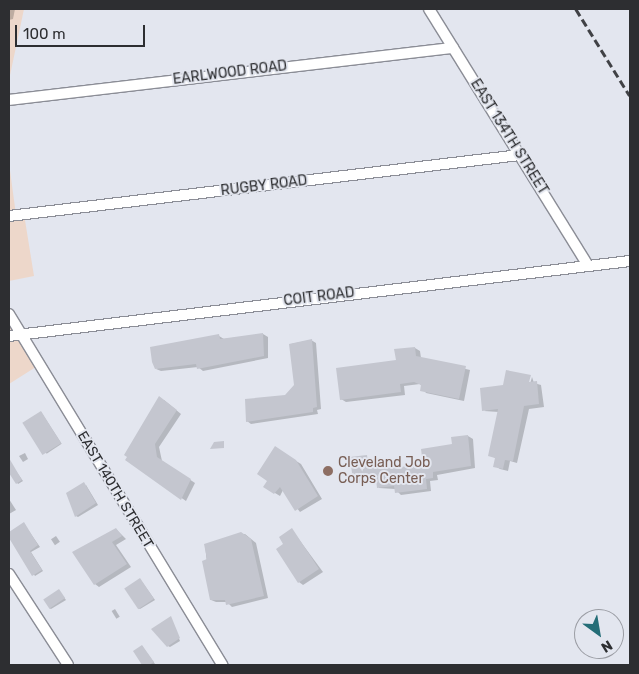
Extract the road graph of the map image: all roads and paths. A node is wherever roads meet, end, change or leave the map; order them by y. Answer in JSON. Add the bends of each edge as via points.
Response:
{"nodes":[{"id":1,"x":429,"y":9,"type":"edge"},
{"id":2,"x":452,"y":48,"type":"junction"},
{"id":3,"x":9,"y":100,"type":"edge"},
{"id":4,"x":520,"y":155,"type":"junction"},
{"id":5,"x":9,"y":216,"type":"edge"},
{"id":6,"x":630,"y":261,"type":"edge"},
{"id":7,"x":588,"y":265,"type":"junction"},
{"id":8,"x":9,"y":314,"type":"edge"},
{"id":9,"x":20,"y":333,"type":"junction"},
{"id":10,"x":9,"y":336,"type":"edge"},
{"id":11,"x":9,"y":574,"type":"edge"},
{"id":12,"x":68,"y":665,"type":"edge"},
{"id":13,"x":222,"y":665,"type":"edge"}],
"edges":[{"from":1,"to":2,"type":"street","name":"EAST 134TH STREET"},
{"from":2,"to":3,"type":"street","name":"EARLWOOD ROAD"},
{"from":2,"to":4,"type":"street","name":"EAST 134TH STREET"},
{"from":4,"to":5,"type":"street","name":"RUGBY ROAD"},
{"from":4,"to":7,"type":"street","name":"EAST 134TH STREET"},
{"from":6,"to":7,"type":"street","name":"COIT ROAD"},
{"from":7,"to":9,"type":"street","name":"COIT ROAD"},
{"from":8,"to":9,"type":"street","name":"EAST 140TH STREET"},
{"from":9,"to":10,"type":"street","name":"COIT ROAD"},
{"from":9,"to":13,"type":"street","name":"EAST 140TH STREET"},
{"from":11,"to":12,"type":"street"}]}
